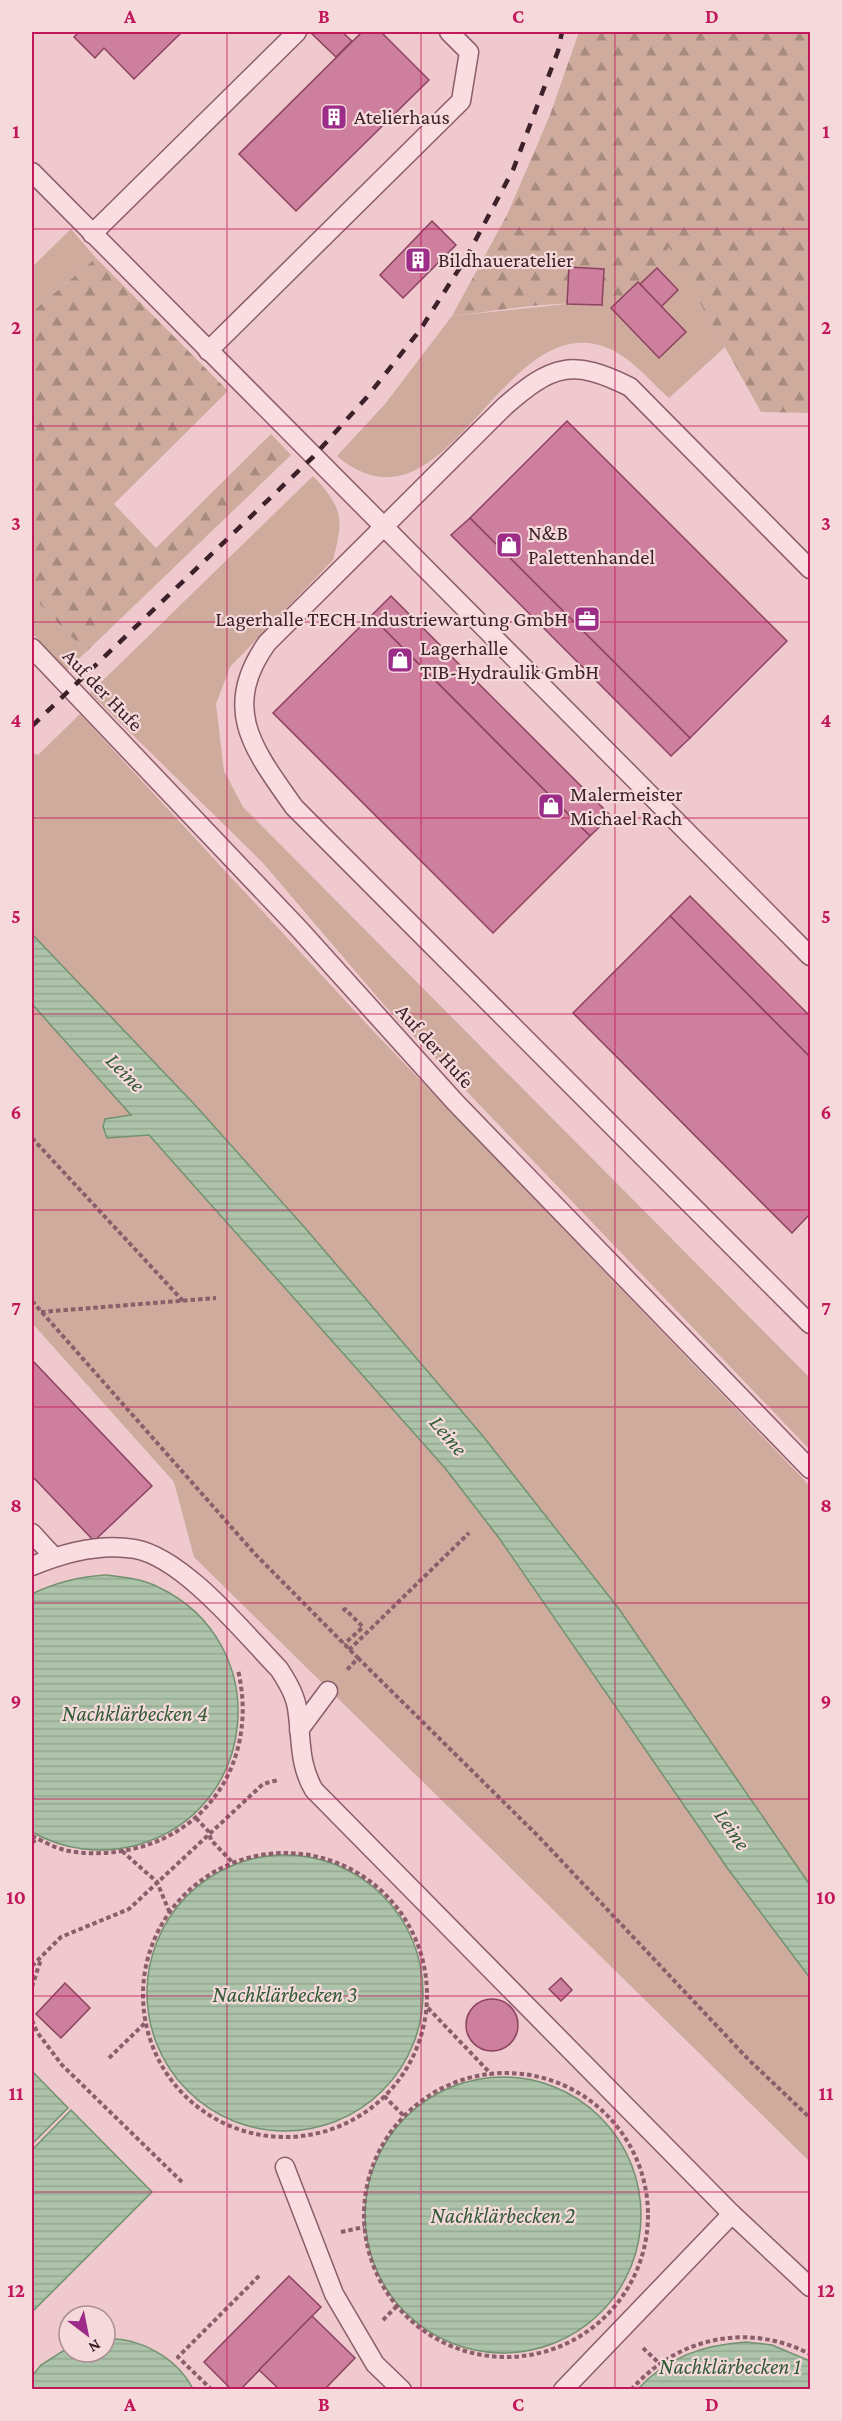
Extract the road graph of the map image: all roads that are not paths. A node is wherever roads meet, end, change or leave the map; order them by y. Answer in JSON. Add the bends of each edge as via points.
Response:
{"nodes":[{"id":1,"x":297,"y":32,"type":"edge"},
{"id":2,"x":449,"y":32,"type":"edge"},
{"id":3,"x":32,"y":172,"type":"edge"},
{"id":4,"x":92,"y":234,"type":"junction"},
{"id":5,"x":208,"y":351,"type":"junction"},
{"id":6,"x":383,"y":527,"type":"junction"},
{"id":7,"x":810,"y":569,"type":"edge"},
{"id":8,"x":32,"y":648,"type":"edge"},
{"id":9,"x":810,"y":956,"type":"edge"},
{"id":10,"x":810,"y":1324,"type":"edge"},
{"id":11,"x":810,"y":1469,"type":"edge"},
{"id":12,"x":32,"y":1533,"type":"edge"},
{"id":13,"x":54,"y":1557,"type":"junction"},
{"id":14,"x":32,"y":1566,"type":"edge"},
{"id":15,"x":328,"y":1691,"type":"road end"},
{"id":16,"x":299,"y":1730,"type":"junction"},
{"id":17,"x":285,"y":2167,"type":"dead end"},
{"id":18,"x":732,"y":2214,"type":"junction"},
{"id":19,"x":810,"y":2288,"type":"edge"},
{"id":20,"x":402,"y":2390,"type":"edge"},
{"id":21,"x":563,"y":2390,"type":"edge"}],
"edges":[{"from":1,"to":4,"type":"lane"},
{"from":2,"to":5,"type":"lane","via":[[469,52],[461,101]]},
{"from":3,"to":4,"type":"lane"},
{"from":4,"to":5,"type":"lane"},
{"from":5,"to":6,"type":"lane"},
{"from":6,"to":7,"type":"lane","via":[[534,381],[568,369],[600,372],[630,387]]},
{"from":6,"to":9,"type":"lane"},
{"from":6,"to":10,"type":"lane","via":[[267,643],[254,662],[243,714],[256,753],[294,807]]},
{"from":8,"to":11,"type":"lane","name":"Auf der Hufe","via":[[300,930],[455,1102]]},
{"from":12,"to":13,"type":"lane"},
{"from":13,"to":14,"type":"lane"},
{"from":13,"to":16,"type":"lane","via":[[100,1548],[136,1549],[167,1563],[195,1584],[279,1669],[297,1706]]},
{"from":15,"to":16,"type":"lane"},
{"from":16,"to":18,"type":"lane","via":[[305,1774],[314,1790]]},
{"from":17,"to":20,"type":"lane","via":[[334,2294],[375,2364]]},
{"from":18,"to":19,"type":"lane"},
{"from":18,"to":21,"type":"lane"}]}
